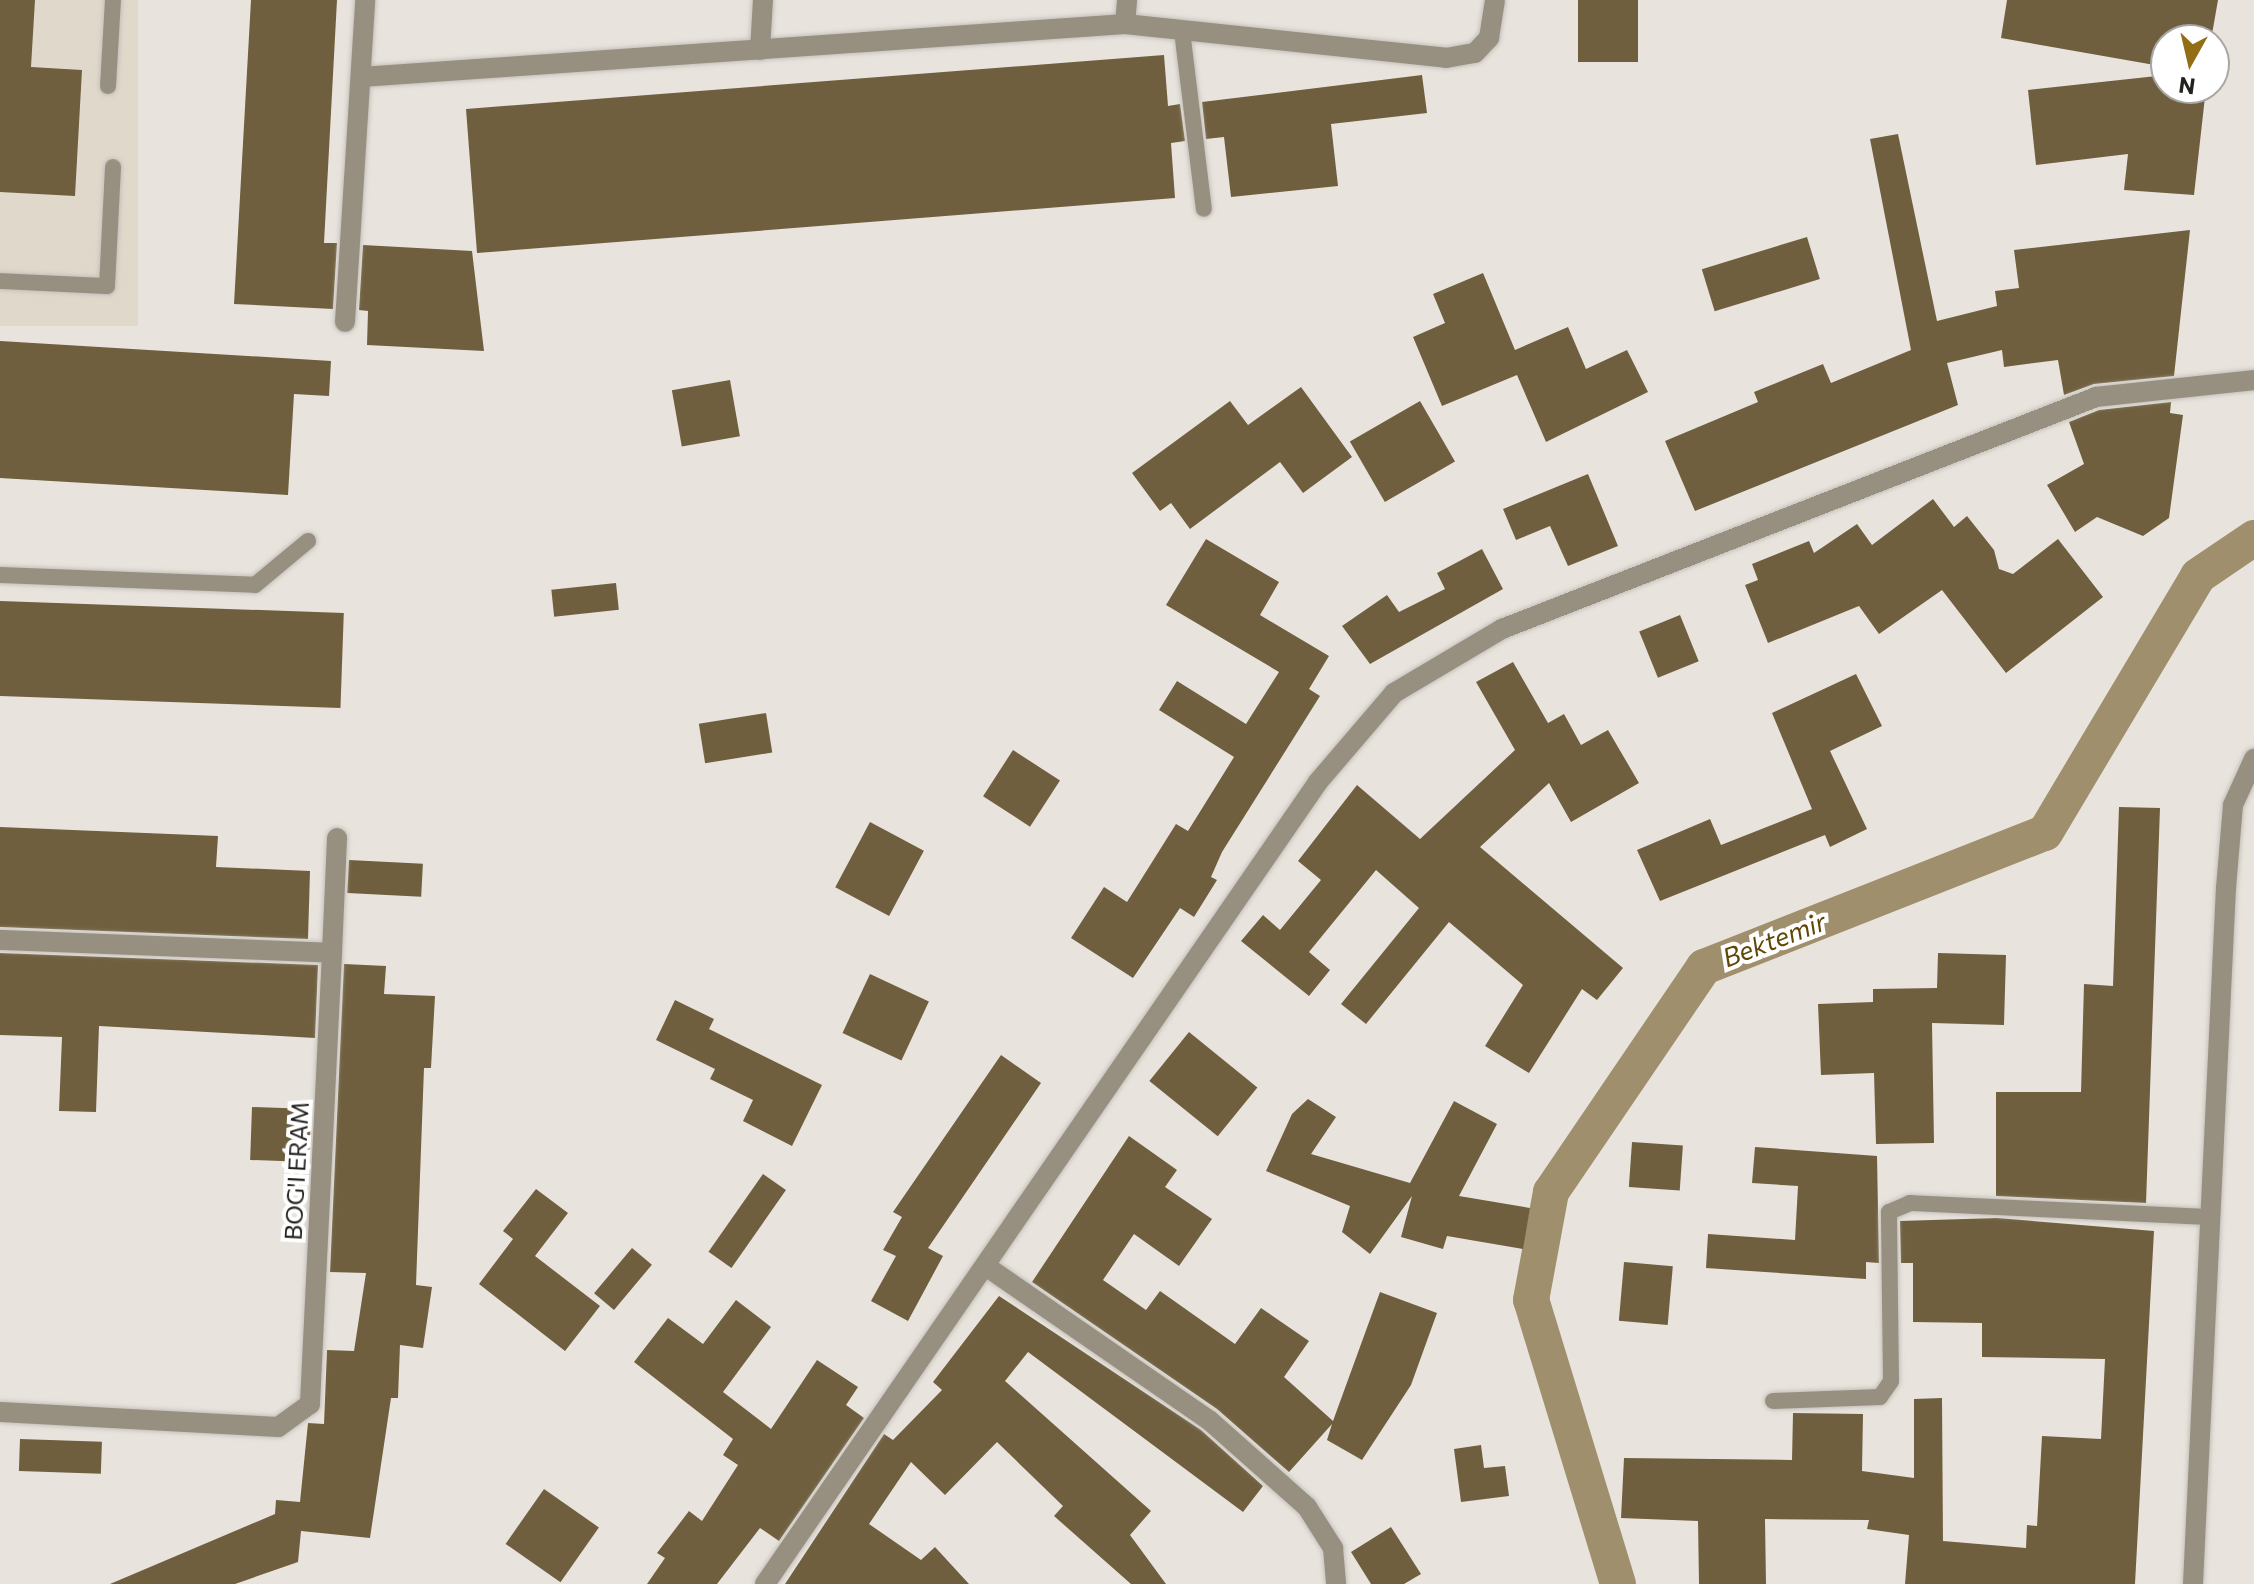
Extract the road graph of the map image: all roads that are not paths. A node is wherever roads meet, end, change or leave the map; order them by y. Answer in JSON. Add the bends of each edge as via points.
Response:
{"nodes":[{"id":1,"x":113,"y":0,"type":"edge"},
{"id":2,"x":365,"y":0,"type":"edge"},
{"id":3,"x":763,"y":0,"type":"edge"},
{"id":4,"x":1127,"y":0,"type":"edge"},
{"id":5,"x":1495,"y":0,"type":"edge"},
{"id":6,"x":1125,"y":24,"type":"junction"},
{"id":7,"x":1182,"y":31,"type":"junction"},
{"id":8,"x":760,"y":50,"type":"junction"},
{"id":9,"x":361,"y":77,"type":"junction"},
{"id":10,"x":108,"y":86,"type":"dead end"},
{"id":11,"x":113,"y":167,"type":"dead end"},
{"id":12,"x":1204,"y":209,"type":"dead end"},
{"id":13,"x":0,"y":281,"type":"edge"},
{"id":14,"x":345,"y":322,"type":"dead end"},
{"id":15,"x":2254,"y":380,"type":"edge"},
{"id":16,"x":308,"y":541,"type":"dead end"},
{"id":17,"x":0,"y":575,"type":"edge"},
{"id":18,"x":2254,"y":759,"type":"edge"},
{"id":19,"x":337,"y":838,"type":"dead end"},
{"id":20,"x":0,"y":940,"type":"edge"},
{"id":21,"x":332,"y":953,"type":"junction"},
{"id":22,"x":2211,"y":1217,"type":"junction"},
{"id":23,"x":987,"y":1267,"type":"junction"},
{"id":24,"x":1773,"y":1401,"type":"dead end"},
{"id":25,"x":0,"y":1412,"type":"edge"},
{"id":26,"x":765,"y":1584,"type":"edge"},
{"id":27,"x":1336,"y":1584,"type":"edge"},
{"id":28,"x":2193,"y":1584,"type":"edge"}],
"edges":[{"from":1,"to":10,"type":"lane"},
{"from":2,"to":9,"type":"street"},
{"from":3,"to":8,"type":"street"},
{"from":4,"to":6,"type":"street"},
{"from":5,"to":7,"type":"street","via":[[1489,38],[1475,53],[1446,58]]},
{"from":6,"to":7,"type":"street"},
{"from":6,"to":8,"type":"street"},
{"from":7,"to":12,"type":"lane"},
{"from":8,"to":9,"type":"street"},
{"from":9,"to":14,"type":"street"},
{"from":11,"to":13,"type":"lane","via":[[107,286]]},
{"from":15,"to":23,"type":"street","via":[[2096,397],[1502,629],[1394,693],[1318,782]]},
{"from":16,"to":17,"type":"lane","via":[[255,585]]},
{"from":18,"to":22,"type":"street","via":[[2232,819]]},
{"from":19,"to":21,"type":"street"},
{"from":20,"to":21,"type":"street"},
{"from":21,"to":25,"type":"street","name":"BOG'I ERAM","via":[[310,1404],[278,1427]]},
{"from":22,"to":24,"type":"lane","via":[[1899,1208],[1889,1212],[1891,1381],[1880,1397]]},
{"from":22,"to":28,"type":"street"},
{"from":23,"to":26,"type":"street"},
{"from":23,"to":27,"type":"street","via":[[1209,1420],[1307,1507],[1333,1548]]}]}
